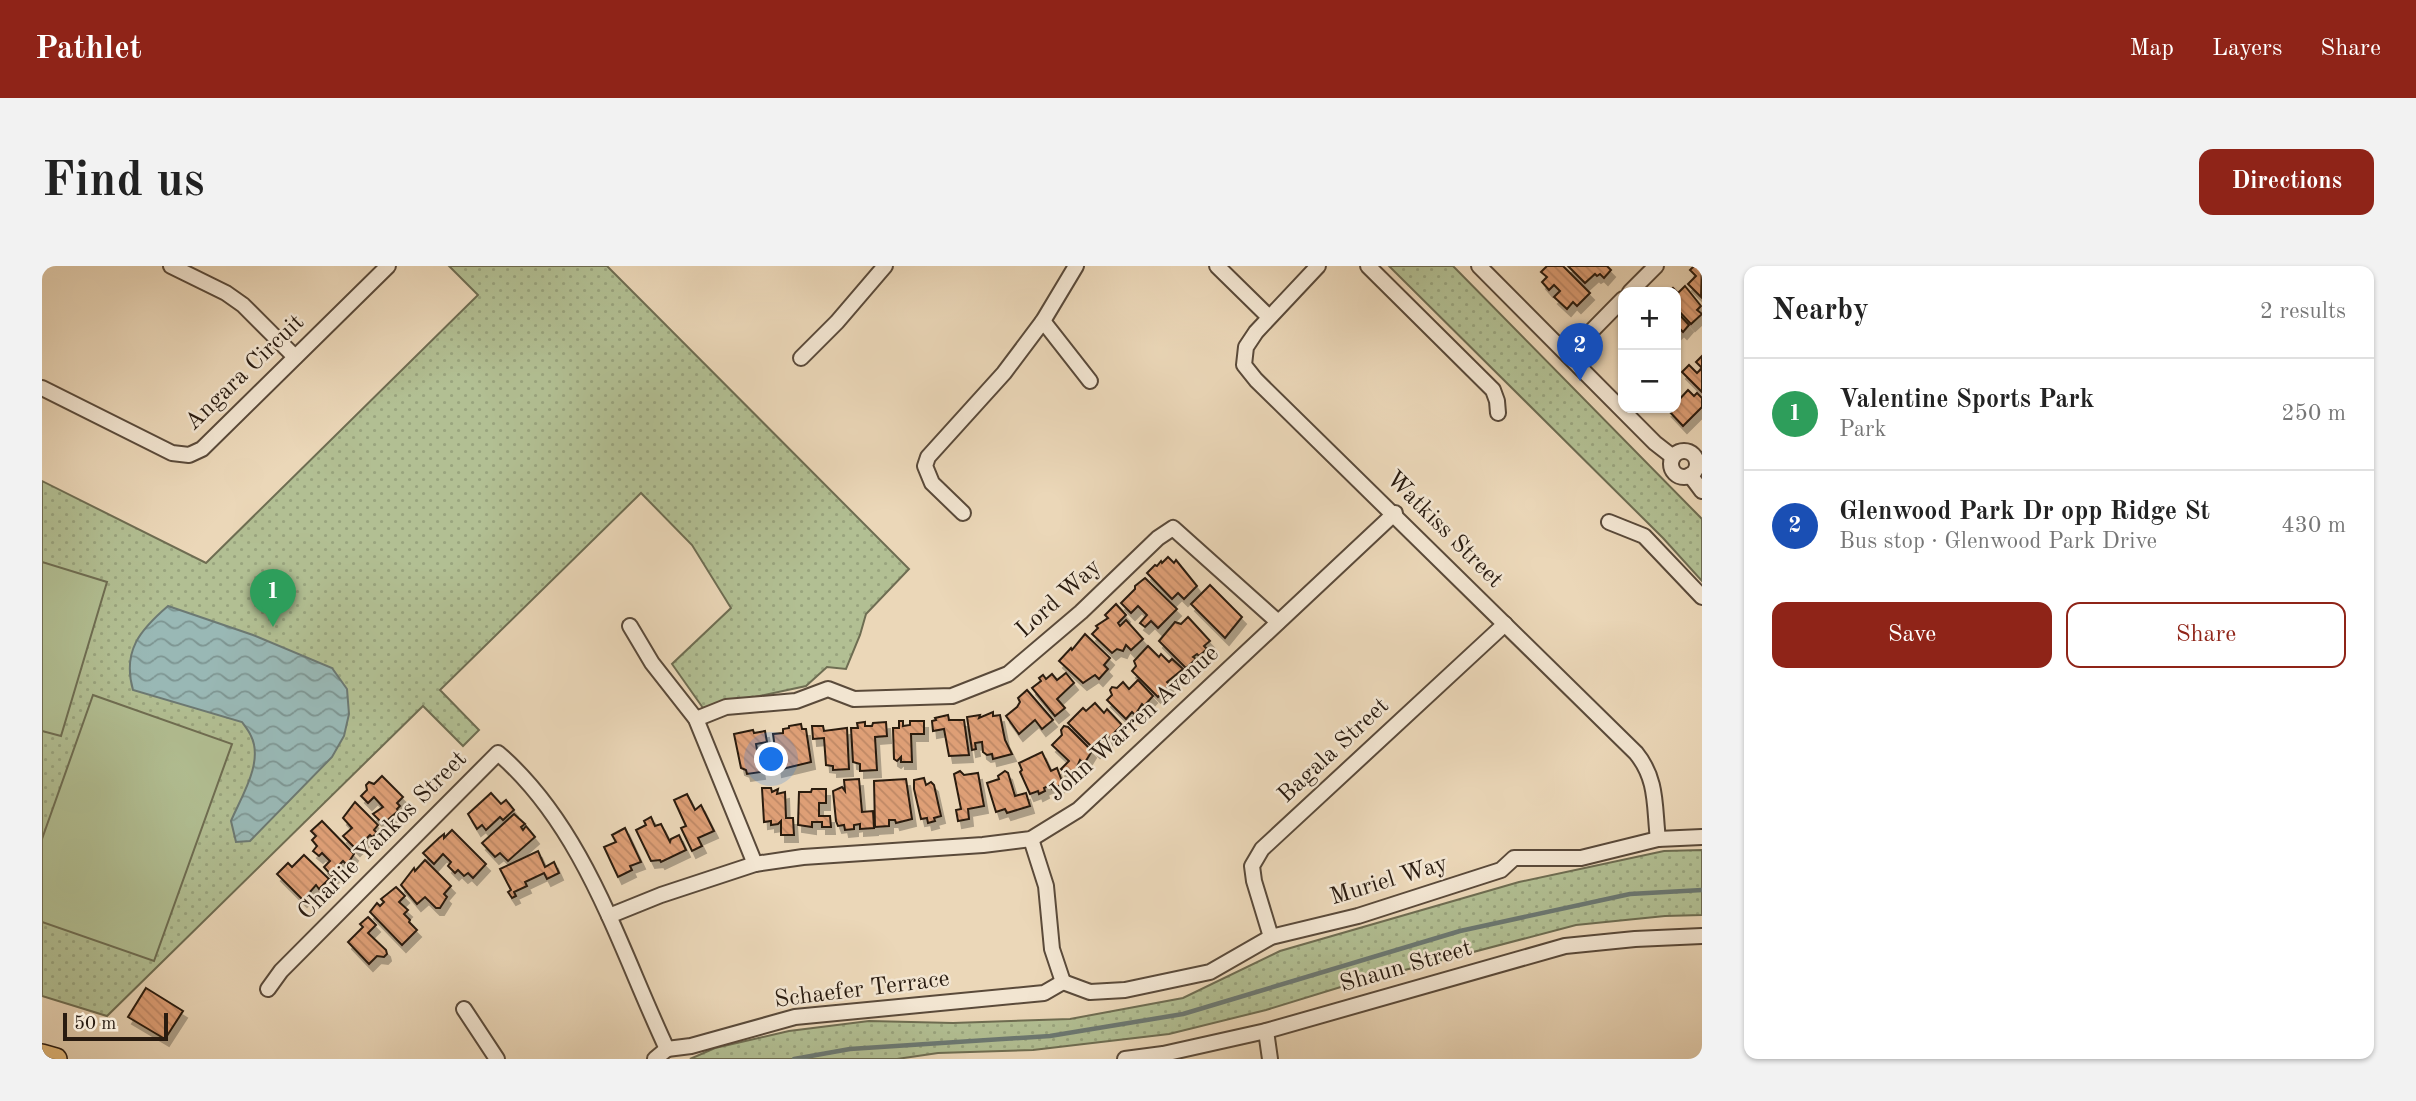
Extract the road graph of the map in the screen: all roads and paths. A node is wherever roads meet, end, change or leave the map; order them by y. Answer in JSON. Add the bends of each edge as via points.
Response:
{"nodes":[{"id":1,"x":388,"y":266,"type":"edge"},
{"id":2,"x":885,"y":266,"type":"edge"},
{"id":3,"x":1076,"y":266,"type":"edge"},
{"id":4,"x":1217,"y":266,"type":"edge"},
{"id":5,"x":1318,"y":266,"type":"edge"},
{"id":6,"x":1368,"y":266,"type":"edge"},
{"id":7,"x":1479,"y":266,"type":"edge"},
{"id":8,"x":1656,"y":266,"type":"edge"},
{"id":9,"x":174,"y":267,"type":"edge"},
{"id":10,"x":1635,"y":287,"type":"edge"},
{"id":11,"x":1618,"y":304,"type":"edge"},
{"id":12,"x":1269,"y":317,"type":"junction"},
{"id":13,"x":1043,"y":321,"type":"junction"},
{"id":14,"x":1567,"y":355,"type":"junction"},
{"id":15,"x":295,"y":357,"type":"junction"},
{"id":16,"x":801,"y":358,"type":"dead end"},
{"id":17,"x":1090,"y":381,"type":"dead end"},
{"id":18,"x":42,"y":388,"type":"edge"},
{"id":19,"x":1498,"y":413,"type":"dead end"},
{"id":20,"x":1698,"y":450,"type":"edge"},
{"id":21,"x":1673,"y":457,"type":"junction"},
{"id":22,"x":1690,"y":475,"type":"junction"},
{"id":23,"x":1702,"y":491,"type":"edge"},
{"id":24,"x":963,"y":513,"type":"dead end"},
{"id":25,"x":1395,"y":513,"type":"junction"},
{"id":26,"x":1609,"y":522,"type":"dead end"},
{"id":27,"x":1702,"y":597,"type":"edge"},
{"id":28,"x":1278,"y":622,"type":"junction"},
{"id":29,"x":1505,"y":624,"type":"junction"},
{"id":30,"x":630,"y":626,"type":"dead end"},
{"id":31,"x":696,"y":719,"type":"junction"},
{"id":32,"x":1702,"y":837,"type":"edge"},
{"id":33,"x":1031,"y":839,"type":"junction"},
{"id":34,"x":1658,"y":839,"type":"junction"},
{"id":35,"x":755,"y":864,"type":"junction"},
{"id":36,"x":609,"y":916,"type":"junction"},
{"id":37,"x":1702,"y":936,"type":"edge"},
{"id":38,"x":1271,"y":937,"type":"junction"},
{"id":39,"x":1063,"y":982,"type":"junction"},
{"id":40,"x":268,"y":989,"type":"dead end"},
{"id":41,"x":464,"y":1009,"type":"dead end"},
{"id":42,"x":1266,"y":1031,"type":"junction"},
{"id":43,"x":667,"y":1049,"type":"junction"},
{"id":44,"x":42,"y":1055,"type":"edge"},
{"id":45,"x":56,"y":1059,"type":"edge"},
{"id":46,"x":498,"y":1059,"type":"edge"},
{"id":47,"x":655,"y":1059,"type":"edge"},
{"id":48,"x":1125,"y":1059,"type":"edge"},
{"id":49,"x":1270,"y":1059,"type":"edge"}],
"edges":[{"from":1,"to":15,"type":"street","name":"Angara Circuit"},
{"from":2,"to":16,"type":"street"},
{"from":3,"to":13,"type":"street"},
{"from":4,"to":12,"type":"street"},
{"from":5,"to":12,"type":"street","name":"Watkiss Street"},
{"from":6,"to":19,"type":"street","via":[[1493,390]]},
{"from":7,"to":14,"type":"street"},
{"from":8,"to":10,"type":"street"},
{"from":9,"to":15,"type":"street","via":[[243,305]]},
{"from":11,"to":14,"type":"street"},
{"from":12,"to":25,"type":"street","name":"Watkiss Street","via":[[1246,347],[1244,365]]},
{"from":13,"to":17,"type":"street"},
{"from":13,"to":24,"type":"street","via":[[1004,373],[928,457],[925,466],[932,483]]},
{"from":14,"to":21,"type":"street"},
{"from":15,"to":18,"type":"street","name":"Angara Circuit","via":[[202,449],[189,455],[172,453]]},
{"from":20,"to":21,"type":"street","via":[[1683,450]]},
{"from":20,"to":22,"type":"street","via":[[1697,466]]},
{"from":21,"to":22,"type":"street","via":[[1675,473]]},
{"from":22,"to":23,"type":"street"},
{"from":25,"to":28,"type":"street","name":"John Warren Avenue"},
{"from":25,"to":29,"type":"street","name":"Watkiss Street"},
{"from":26,"to":27,"type":"street","via":[[1644,536]]},
{"from":28,"to":31,"type":"street","name":"Lord Way","via":[[1173,528],[1008,674],[951,696],[854,699],[828,690],[796,701],[732,705]]},
{"from":28,"to":33,"type":"street","name":"John Warren Avenue","via":[[1078,810]]},
{"from":29,"to":34,"type":"street","name":"Watkiss Street","via":[[1647,765]]},
{"from":29,"to":38,"type":"street","name":"Bagala Street","via":[[1262,849],[1252,866]]},
{"from":30,"to":31,"type":"street"},
{"from":31,"to":35,"type":"street"},
{"from":32,"to":34,"type":"street"},
{"from":33,"to":35,"type":"street","name":"John Warren Avenue"},
{"from":33,"to":39,"type":"street","via":[[1046,886],[1052,949]]},
{"from":34,"to":38,"type":"street","name":"Muriel Way","via":[[1580,858],[1514,858],[1501,870],[1358,916]]},
{"from":35,"to":36,"type":"street","name":"John Warren Avenue"},
{"from":36,"to":40,"type":"street","name":"Charlie Yankos Street","via":[[539,793],[498,752]]},
{"from":36,"to":43,"type":"street","name":"Charlie Yankos Street"},
{"from":37,"to":42,"type":"street","name":"Shaun Street","via":[[1565,946]]},
{"from":38,"to":39,"type":"street","name":"Muriel Way","via":[[1210,972],[1125,990],[1090,992]]},
{"from":39,"to":43,"type":"street","name":"Schaefer Terrace","via":[[1044,993],[795,1017]]},
{"from":41,"to":46,"type":"street"},
{"from":42,"to":48,"type":"street","name":"Shaun Street"},
{"from":42,"to":49,"type":"street"},
{"from":43,"to":47,"type":"street"},
{"from":44,"to":45,"type":"highway"}]}
